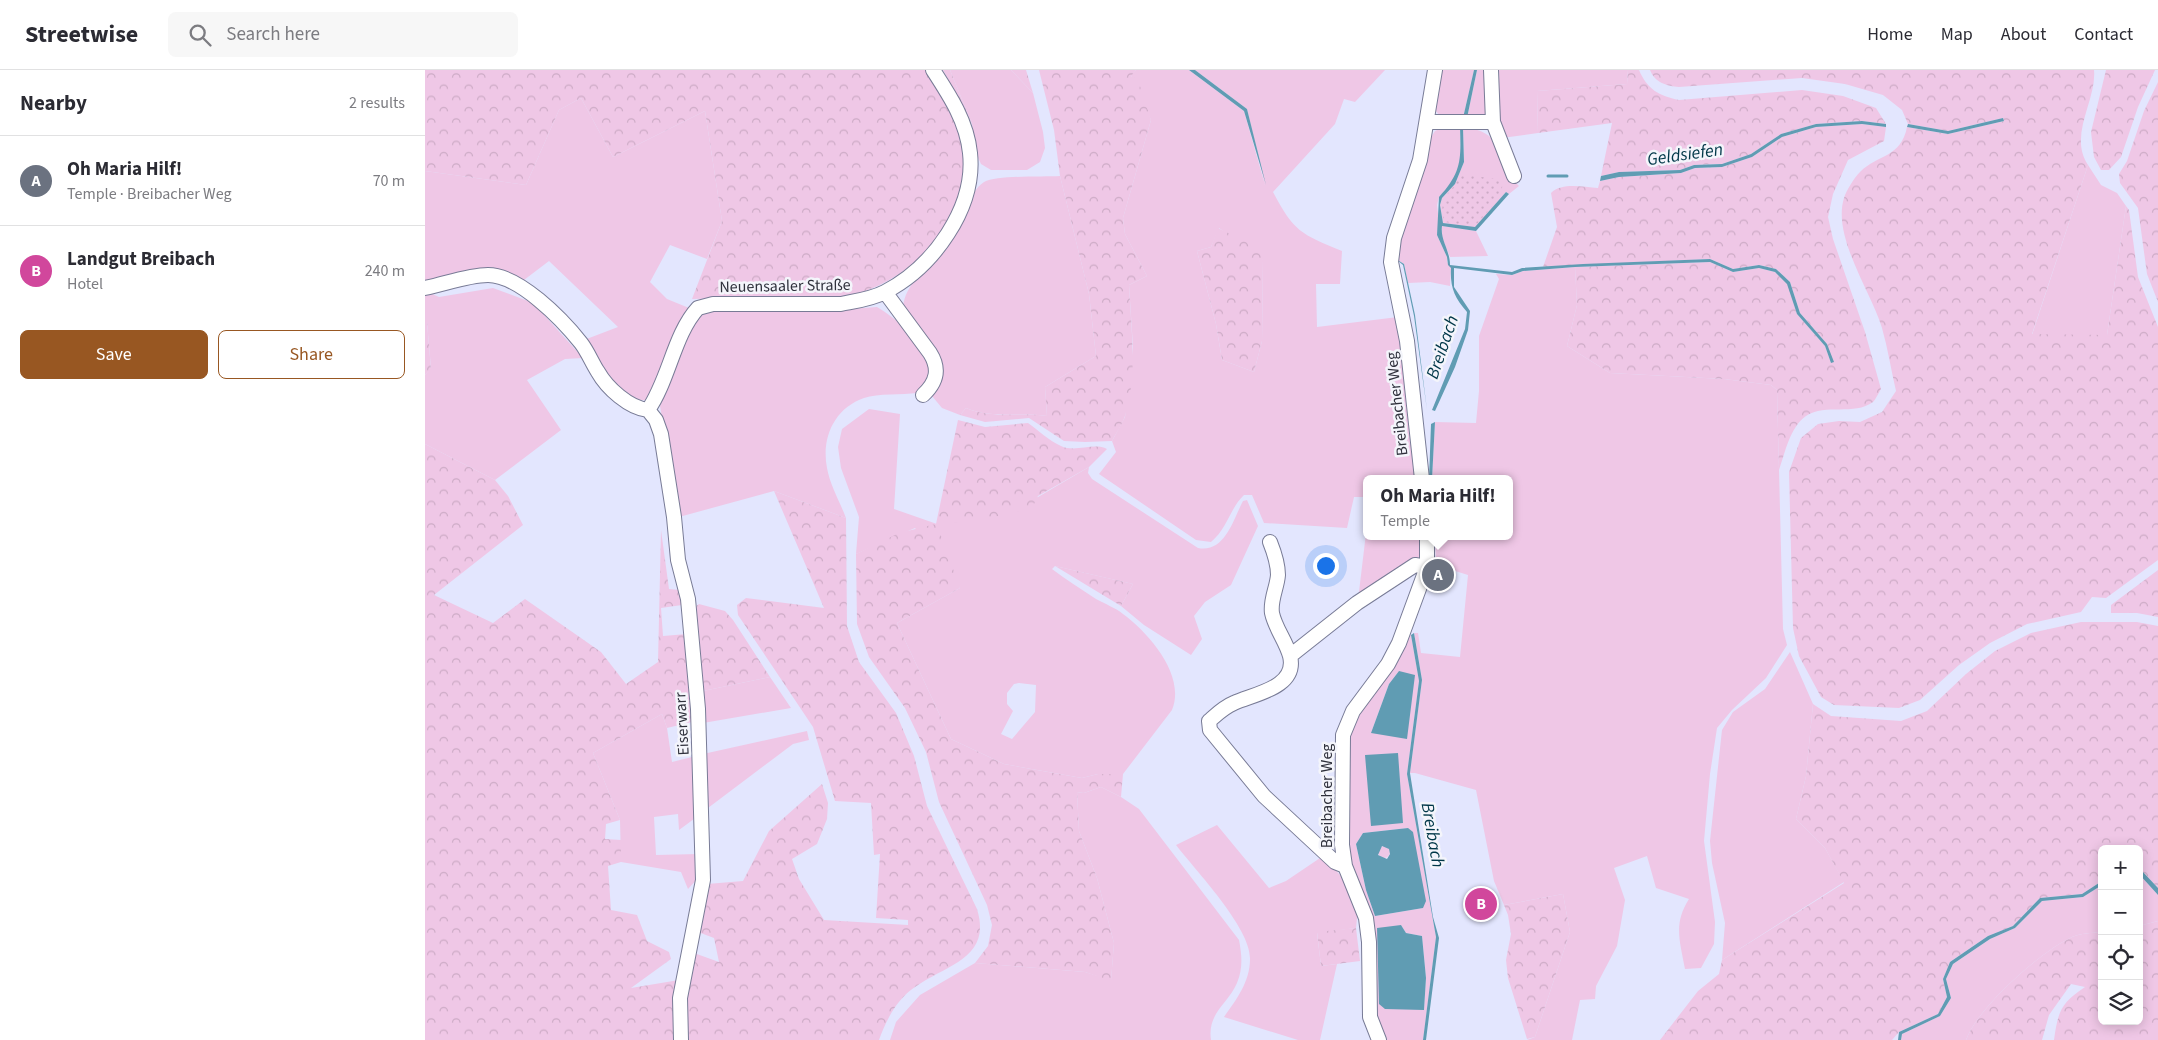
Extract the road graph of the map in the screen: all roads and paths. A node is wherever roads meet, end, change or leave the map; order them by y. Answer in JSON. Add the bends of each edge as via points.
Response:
{"nodes":[{"id":1,"x":933,"y":70,"type":"edge"},
{"id":2,"x":1435,"y":70,"type":"edge"},
{"id":3,"x":1491,"y":70,"type":"edge"},
{"id":4,"x":1428,"y":122,"type":"junction"},
{"id":5,"x":1493,"y":122,"type":"junction"},
{"id":6,"x":1514,"y":176,"type":"dead end"},
{"id":7,"x":425,"y":288,"type":"edge"},
{"id":8,"x":885,"y":292,"type":"junction"},
{"id":9,"x":923,"y":395,"type":"dead end"},
{"id":10,"x":648,"y":410,"type":"junction"},
{"id":11,"x":1422,"y":475,"type":"edge"},
{"id":12,"x":1427,"y":540,"type":"edge"},
{"id":13,"x":1270,"y":542,"type":"dead end"},
{"id":14,"x":1427,"y":567,"type":"junction"},
{"id":15,"x":1290,"y":656,"type":"junction"},
{"id":16,"x":1345,"y":866,"type":"junction"},
{"id":17,"x":681,"y":1040,"type":"edge"},
{"id":18,"x":1379,"y":1040,"type":"edge"}],
"edges":[{"from":1,"to":8,"type":"street","name":"Neuensaaler Straße","via":[[956,107],[966,133],[970,176],[961,207],[939,245],[919,268]]},
{"from":2,"to":4,"type":"street","name":"Breibacher Weg"},
{"from":3,"to":5,"type":"street"},
{"from":4,"to":5,"type":"street"},
{"from":4,"to":11,"type":"street","name":"Breibacher Weg","via":[[1420,160],[1394,238],[1391,262],[1407,341]]},
{"from":5,"to":6,"type":"street"},
{"from":7,"to":10,"type":"street","via":[[489,275],[519,285],[581,343],[606,383],[633,406]]},
{"from":8,"to":9,"type":"street","via":[[936,364],[936,377]]},
{"from":8,"to":10,"type":"street","name":"Neuensaaler Straße","via":[[841,304],[702,306],[692,315],[658,395]]},
{"from":10,"to":17,"type":"street","name":"Eiserwarr","via":[[661,434],[678,560],[689,599],[698,709],[703,880],[680,998]]},
{"from":12,"to":14,"type":"street","name":"Breibacher Weg"},
{"from":13,"to":15,"type":"street","via":[[1278,575],[1273,614]]},
{"from":14,"to":15,"type":"street","via":[[1415,565],[1357,603]]},
{"from":14,"to":16,"type":"street","name":"Breibacher Weg","via":[[1399,643],[1388,664],[1353,711],[1343,735],[1340,815]]},
{"from":15,"to":16,"type":"street","name":"Breibacher Weg","via":[[1288,672],[1279,684],[1231,703],[1209,721],[1210,730],[1279,811],[1335,862]]},
{"from":16,"to":18,"type":"street","name":"Breibacher Weg","via":[[1365,918],[1369,942],[1370,1017]]}]}
